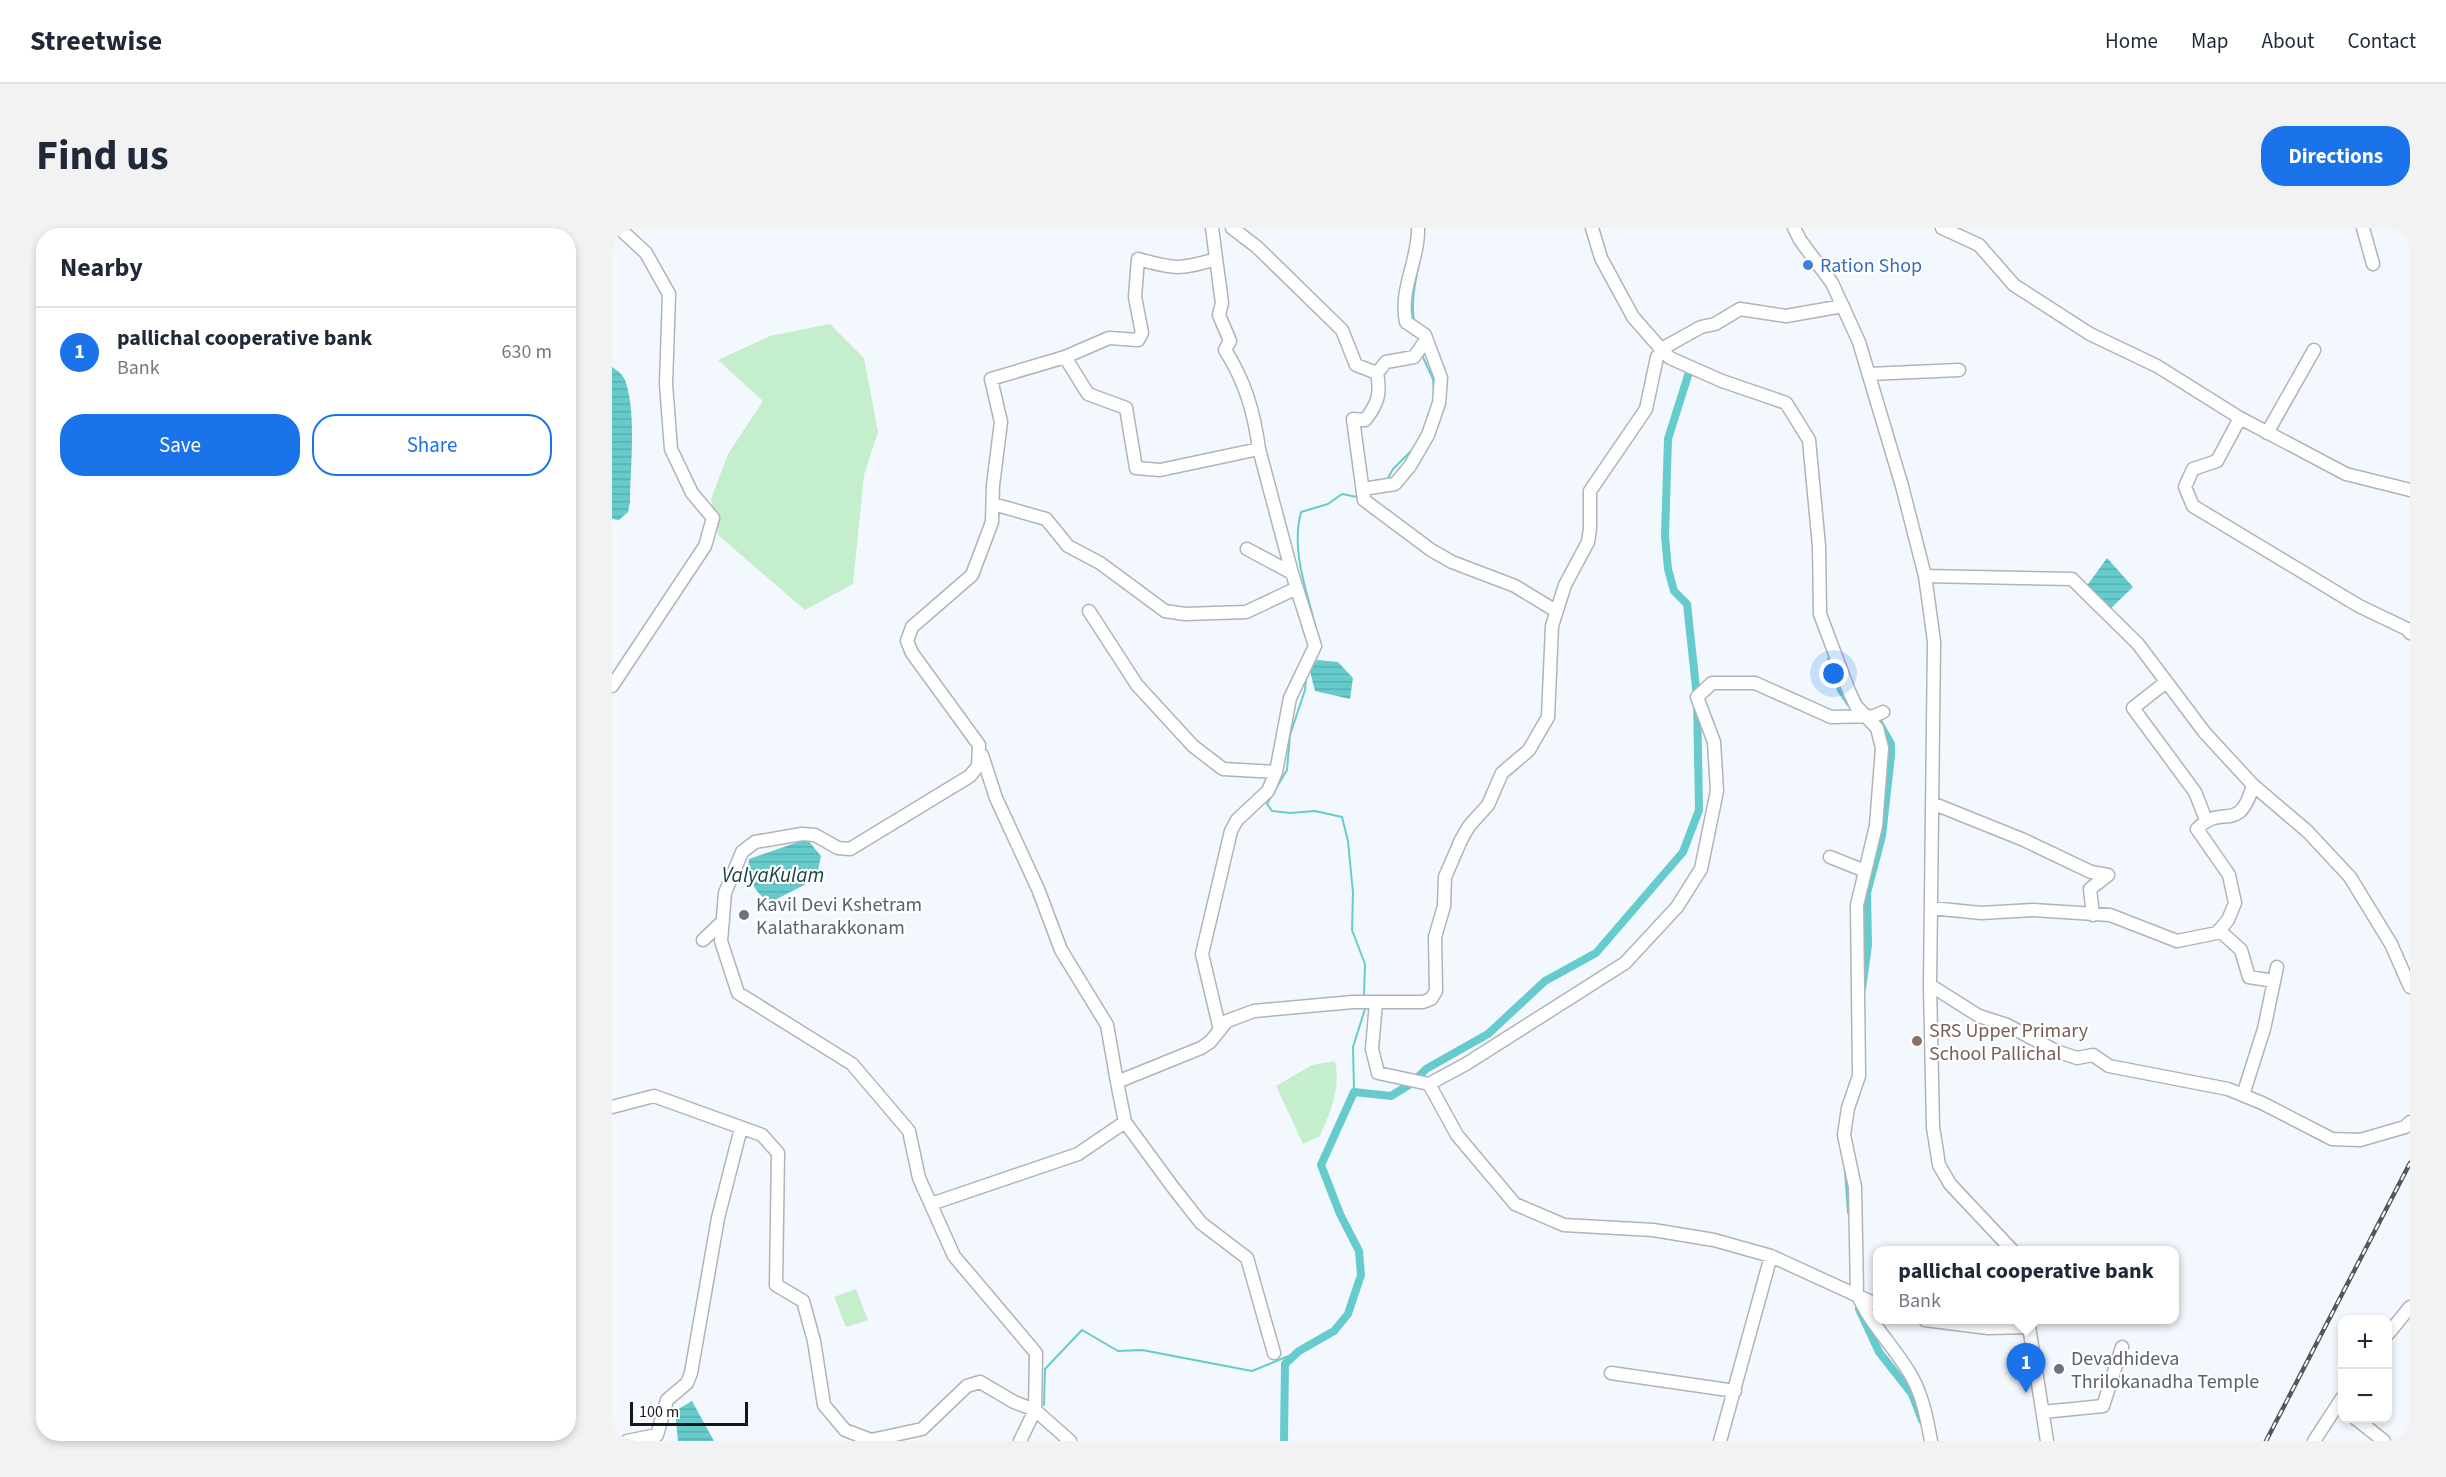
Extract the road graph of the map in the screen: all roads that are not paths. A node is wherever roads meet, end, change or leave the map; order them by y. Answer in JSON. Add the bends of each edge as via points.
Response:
{"nodes":[{"id":1,"x":619,"y":228,"type":"edge"},
{"id":2,"x":1212,"y":228,"type":"edge"},
{"id":3,"x":1232,"y":228,"type":"edge"},
{"id":4,"x":1418,"y":228,"type":"edge"},
{"id":5,"x":1592,"y":228,"type":"edge"},
{"id":6,"x":1794,"y":228,"type":"edge"},
{"id":7,"x":1942,"y":228,"type":"edge"},
{"id":8,"x":2363,"y":228,"type":"edge"},
{"id":9,"x":1216,"y":259,"type":"junction"},
{"id":10,"x":2373,"y":264,"type":"dead end"},
{"id":11,"x":1843,"y":306,"type":"junction"},
{"id":12,"x":1426,"y":340,"type":"junction"},
{"id":13,"x":1662,"y":350,"type":"junction"},
{"id":14,"x":2314,"y":350,"type":"dead end"},
{"id":15,"x":1065,"y":357,"type":"junction"},
{"id":16,"x":1959,"y":370,"type":"dead end"},
{"id":17,"x":1377,"y":373,"type":"junction"},
{"id":18,"x":1869,"y":374,"type":"junction"},
{"id":19,"x":2240,"y":418,"type":"junction"},
{"id":20,"x":2267,"y":433,"type":"junction"},
{"id":21,"x":1259,"y":449,"type":"junction"},
{"id":22,"x":1363,"y":489,"type":"junction"},
{"id":23,"x":2410,"y":490,"type":"edge"},
{"id":24,"x":993,"y":504,"type":"junction"},
{"id":25,"x":1247,"y":549,"type":"dead end"},
{"id":26,"x":1292,"y":573,"type":"junction"},
{"id":27,"x":1925,"y":576,"type":"junction"},
{"id":28,"x":1297,"y":588,"type":"junction"},
{"id":29,"x":1089,"y":611,"type":"dead end"},
{"id":30,"x":1556,"y":611,"type":"junction"},
{"id":31,"x":2410,"y":633,"type":"edge"},
{"id":32,"x":2166,"y":682,"type":"junction"},
{"id":33,"x":612,"y":686,"type":"edge"},
{"id":34,"x":1883,"y":712,"type":"dead end"},
{"id":35,"x":1865,"y":716,"type":"junction"},
{"id":36,"x":979,"y":746,"type":"junction"},
{"id":37,"x":1276,"y":772,"type":"junction"},
{"id":38,"x":2253,"y":785,"type":"junction"},
{"id":39,"x":1932,"y":803,"type":"junction"},
{"id":40,"x":2206,"y":820,"type":"junction"},
{"id":41,"x":1830,"y":857,"type":"dead end"},
{"id":42,"x":1865,"y":871,"type":"junction"},
{"id":43,"x":1931,"y":908,"type":"junction"},
{"id":44,"x":2093,"y":915,"type":"junction"},
{"id":45,"x":723,"y":921,"type":"junction"},
{"id":46,"x":2219,"y":930,"type":"junction"},
{"id":47,"x":703,"y":940,"type":"dead end"},
{"id":48,"x":2277,"y":967,"type":"dead end"},
{"id":49,"x":2274,"y":981,"type":"junction"},
{"id":50,"x":1930,"y":985,"type":"junction"},
{"id":51,"x":2410,"y":987,"type":"edge"},
{"id":52,"x":1376,"y":1002,"type":"junction"},
{"id":53,"x":1220,"y":1030,"type":"junction"},
{"id":54,"x":1117,"y":1082,"type":"junction"},
{"id":55,"x":1429,"y":1084,"type":"junction"},
{"id":56,"x":2243,"y":1095,"type":"junction"},
{"id":57,"x":612,"y":1107,"type":"edge"},
{"id":58,"x":1125,"y":1122,"type":"junction"},
{"id":59,"x":2410,"y":1122,"type":"edge"},
{"id":60,"x":741,"y":1128,"type":"junction"},
{"id":61,"x":931,"y":1204,"type":"junction"},
{"id":62,"x":2007,"y":1246,"type":"edge"},
{"id":63,"x":1771,"y":1256,"type":"junction"},
{"id":64,"x":1857,"y":1293,"type":"junction"},
{"id":65,"x":1873,"y":1302,"type":"edge"},
{"id":66,"x":2410,"y":1307,"type":"edge"},
{"id":67,"x":1873,"y":1321,"type":"edge"},
{"id":68,"x":1875,"y":1324,"type":"edge"},
{"id":69,"x":1956,"y":1324,"type":"edge"},
{"id":70,"x":2021,"y":1324,"type":"edge"},
{"id":71,"x":2029,"y":1324,"type":"edge"},
{"id":72,"x":2392,"y":1329,"type":"edge"},
{"id":73,"x":2122,"y":1347,"type":"dead end"},
{"id":74,"x":1274,"y":1353,"type":"dead end"},
{"id":75,"x":1611,"y":1373,"type":"dead end"},
{"id":76,"x":1735,"y":1390,"type":"junction"},
{"id":77,"x":2338,"y":1408,"type":"edge"},
{"id":78,"x":1035,"y":1410,"type":"junction"},
{"id":79,"x":2043,"y":1412,"type":"junction"},
{"id":80,"x":2360,"y":1423,"type":"edge"},
{"id":81,"x":880,"y":1440,"type":"edge"},
{"id":82,"x":627,"y":1441,"type":"edge"},
{"id":83,"x":1020,"y":1441,"type":"edge"},
{"id":84,"x":1070,"y":1441,"type":"edge"},
{"id":85,"x":1720,"y":1441,"type":"edge"},
{"id":86,"x":1931,"y":1441,"type":"edge"},
{"id":87,"x":2048,"y":1441,"type":"edge"},
{"id":88,"x":2314,"y":1441,"type":"edge"},
{"id":89,"x":2384,"y":1441,"type":"edge"}],
"edges":[{"from":1,"to":33,"type":"street","via":[[646,253],[669,294],[666,384],[671,449],[692,494],[713,518],[705,546]]},
{"from":2,"to":9,"type":"street"},
{"from":3,"to":17,"type":"street","via":[[1257,247],[1342,330],[1356,365]]},
{"from":4,"to":12,"type":"street","via":[[1403,308],[1406,322],[1425,335]]},
{"from":5,"to":13,"type":"street","via":[[1601,258],[1633,317]]},
{"from":6,"to":11,"type":"street"},
{"from":7,"to":19,"type":"street","via":[[1979,245],[2014,285],[2090,334],[2157,366]]},
{"from":8,"to":10,"type":"street"},
{"from":9,"to":15,"type":"street","via":[[1172,268],[1138,258],[1135,297],[1142,333],[1138,340],[1109,338]]},
{"from":9,"to":21,"type":"street","via":[[1222,303],[1219,315],[1230,341],[1225,350],[1240,373],[1255,414]]},
{"from":11,"to":13,"type":"street","via":[[1786,316],[1740,309]]},
{"from":11,"to":18,"type":"street"},
{"from":12,"to":17,"type":"street","via":[[1413,357],[1386,362]]},
{"from":12,"to":22,"type":"street","via":[[1441,378],[1439,403],[1428,435],[1395,484]]},
{"from":13,"to":30,"type":"street","via":[[1646,409],[1590,491],[1588,542]]},
{"from":13,"to":35,"type":"street","via":[[1670,358],[1722,381],[1786,403],[1802,426],[1811,454],[1820,614],[1849,691]]},
{"from":14,"to":20,"type":"street"},
{"from":15,"to":21,"type":"street","via":[[1088,394],[1126,408],[1136,468],[1160,470]]},
{"from":15,"to":24,"type":"street","via":[[991,378],[1001,422]]},
{"from":16,"to":18,"type":"street"},
{"from":17,"to":22,"type":"street","via":[[1381,390],[1375,408],[1365,420],[1353,419]]},
{"from":18,"to":27,"type":"street"},
{"from":19,"to":20,"type":"street"},
{"from":19,"to":31,"type":"street","via":[[2217,462],[2193,469],[2185,487],[2193,506]]},
{"from":20,"to":23,"type":"street","via":[[2346,474]]},
{"from":21,"to":26,"type":"street"},
{"from":22,"to":30,"type":"street","via":[[1364,500],[1431,550],[1515,586]]},
{"from":24,"to":28,"type":"street","via":[[1046,519],[1068,546],[1165,611],[1246,612]]},
{"from":24,"to":36,"type":"street","via":[[992,522],[972,575],[912,627],[907,641]]},
{"from":25,"to":26,"type":"street"},
{"from":26,"to":28,"type":"street"},
{"from":27,"to":32,"type":"street","via":[[2072,579],[2138,644]]},
{"from":27,"to":39,"type":"street","via":[[1934,641]]},
{"from":28,"to":37,"type":"street","via":[[1315,646],[1290,698]]},
{"from":29,"to":37,"type":"street","via":[[1137,685],[1193,746],[1223,769]]},
{"from":30,"to":52,"type":"street","via":[[1550,642],[1548,717],[1529,750],[1502,773],[1488,805],[1461,840],[1445,876],[1444,906],[1435,937],[1434,996],[1423,1002]]},
{"from":32,"to":38,"type":"street","via":[[2205,733]]},
{"from":32,"to":40,"type":"street","via":[[2133,708],[2195,792]]},
{"from":34,"to":35,"type":"street"},
{"from":35,"to":42,"type":"street","via":[[1877,728],[1882,764],[1876,826]]},
{"from":35,"to":55,"type":"street","via":[[1831,717],[1755,683],[1712,683],[1697,697],[1714,742],[1717,791],[1701,869],[1677,907],[1625,963]]},
{"from":36,"to":45,"type":"street","via":[[978,766],[970,776],[850,849],[802,834],[755,842],[742,852],[725,893]]},
{"from":36,"to":54,"type":"street","via":[[996,798],[1061,950],[1107,1025]]},
{"from":37,"to":53,"type":"street","via":[[1268,791],[1237,820],[1231,831],[1205,933],[1202,954]]},
{"from":38,"to":40,"type":"street","via":[[2248,805],[2238,814]]},
{"from":38,"to":51,"type":"street","via":[[2307,831],[2350,877],[2391,944]]},
{"from":39,"to":43,"type":"street"},
{"from":39,"to":44,"type":"street","via":[[2091,872],[2108,875],[2091,889]]},
{"from":40,"to":46,"type":"street","via":[[2197,829],[2229,875],[2235,903]]},
{"from":41,"to":42,"type":"street"},
{"from":42,"to":64,"type":"street","via":[[1857,905],[1859,1076],[1844,1135],[1855,1187]]},
{"from":43,"to":44,"type":"street"},
{"from":43,"to":50,"type":"street"},
{"from":44,"to":46,"type":"street","via":[[2110,915],[2177,940]]},
{"from":45,"to":47,"type":"street"},
{"from":45,"to":61,"type":"street","via":[[721,941],[738,993],[852,1064],[909,1131],[919,1178]]},
{"from":46,"to":49,"type":"street","via":[[2241,950],[2249,976]]},
{"from":48,"to":49,"type":"street"},
{"from":49,"to":56,"type":"street"},
{"from":50,"to":56,"type":"street","via":[[1979,1016],[2007,1025],[2056,1051],[2077,1058],[2093,1055],[2109,1066],[2209,1084]]},
{"from":50,"to":62,"type":"street","via":[[1933,1127],[1939,1165],[1950,1184]]},
{"from":52,"to":53,"type":"street","via":[[1254,1011],[1227,1021]]},
{"from":52,"to":55,"type":"street","via":[[1372,1049],[1378,1073]]},
{"from":53,"to":54,"type":"street","via":[[1201,1048]]},
{"from":54,"to":58,"type":"street"},
{"from":55,"to":63,"type":"street","via":[[1457,1135],[1515,1204],[1564,1225],[1653,1230],[1714,1240]]},
{"from":56,"to":59,"type":"street","via":[[2332,1139],[2360,1140]]},
{"from":57,"to":60,"type":"street","via":[[654,1096]]},
{"from":58,"to":61,"type":"street","via":[[1078,1154]]},
{"from":58,"to":74,"type":"street","via":[[1202,1223],[1247,1258]]},
{"from":60,"to":81,"type":"street","via":[[762,1136],[778,1153],[776,1285],[803,1301],[824,1405],[844,1430]]},
{"from":60,"to":82,"type":"street","via":[[718,1218],[691,1373],[687,1383],[667,1400],[657,1435]]},
{"from":61,"to":78,"type":"street","via":[[954,1256],[1035,1353]]},
{"from":63,"to":64,"type":"street"},
{"from":63,"to":76,"type":"street"},
{"from":64,"to":65,"type":"street"},
{"from":64,"to":67,"type":"street"},
{"from":66,"to":72,"type":"street"},
{"from":68,"to":86,"type":"street","via":[[1913,1378],[1925,1408]]},
{"from":69,"to":70,"type":"street","via":[[1988,1328]]},
{"from":71,"to":79,"type":"street"},
{"from":73,"to":79,"type":"street","via":[[2103,1406]]},
{"from":75,"to":76,"type":"street"},
{"from":76,"to":85,"type":"street"},
{"from":77,"to":88,"type":"street"},
{"from":78,"to":81,"type":"street","via":[[980,1382],[967,1386],[922,1429]]},
{"from":78,"to":83,"type":"street"},
{"from":78,"to":84,"type":"street"},
{"from":79,"to":87,"type":"street"},
{"from":80,"to":89,"type":"street"}]}
